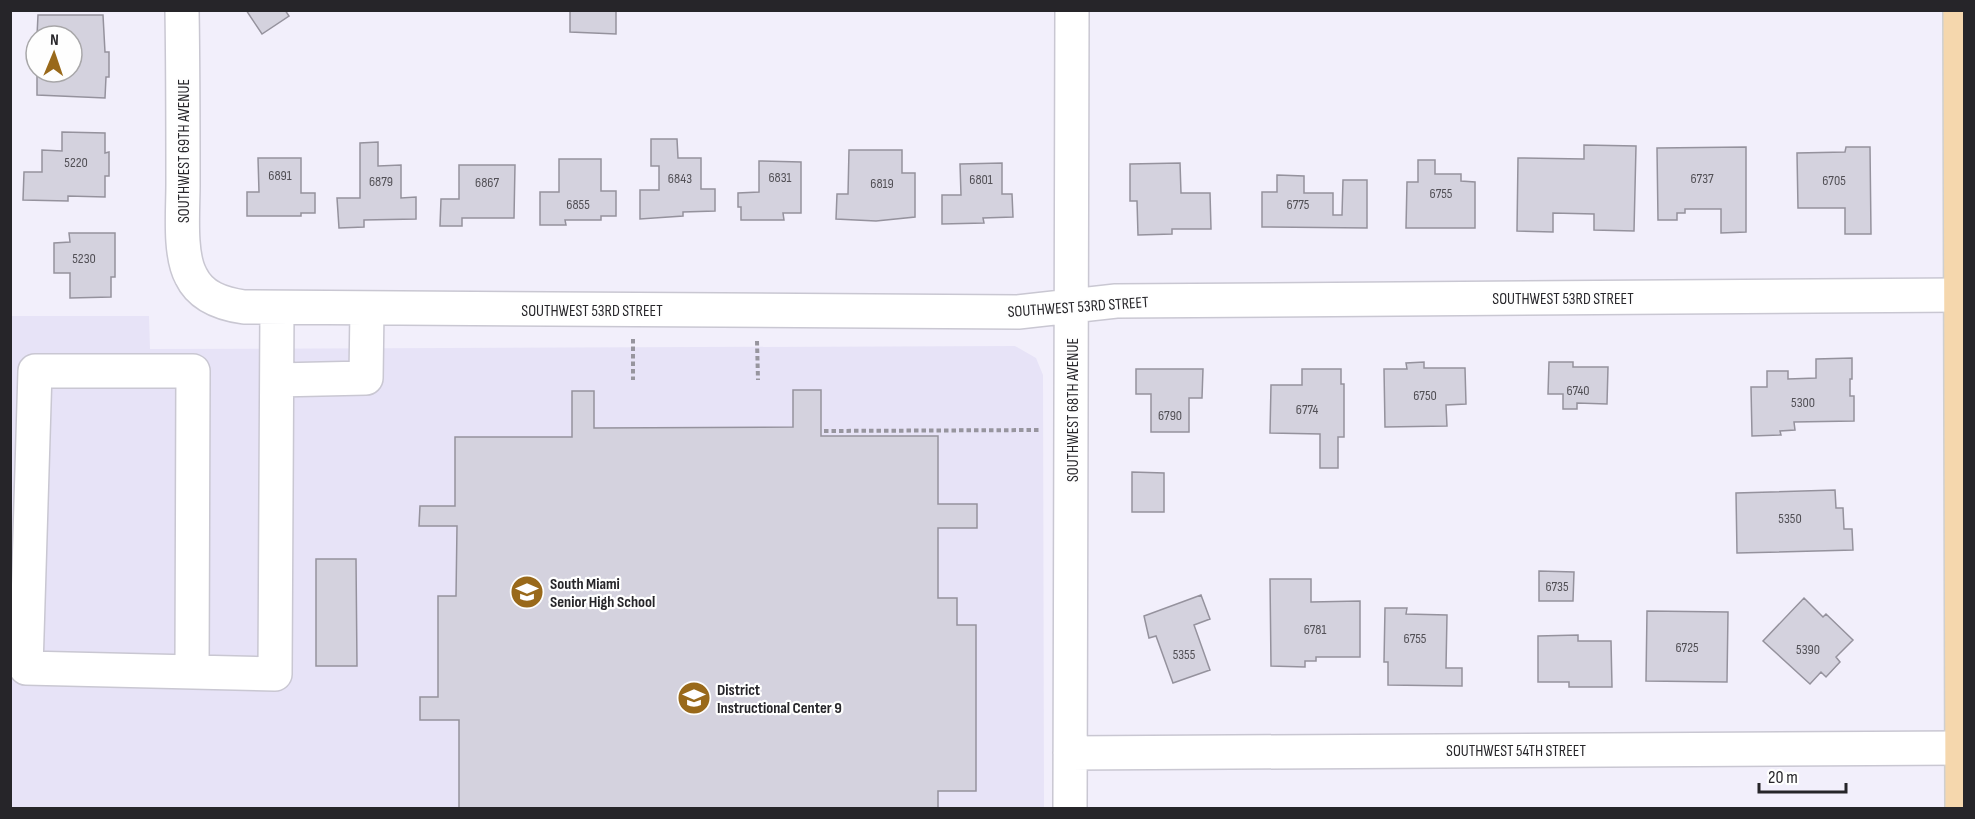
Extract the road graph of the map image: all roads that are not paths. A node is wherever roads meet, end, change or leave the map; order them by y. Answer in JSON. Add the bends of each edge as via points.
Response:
{"nodes":[{"id":1,"x":182,"y":10,"type":"edge"},
{"id":2,"x":1072,"y":10,"type":"edge"},
{"id":3,"x":1960,"y":10,"type":"edge"},
{"id":4,"x":1963,"y":69,"type":"edge"},
{"id":5,"x":199,"y":288,"type":"joint"},
{"id":6,"x":1961,"y":295,"type":"junction"},
{"id":7,"x":1072,"y":305,"type":"junction"},
{"id":8,"x":277,"y":308,"type":"junction"},
{"id":9,"x":367,"y":309,"type":"junction"},
{"id":10,"x":277,"y":380,"type":"junction"},
{"id":11,"x":1963,"y":533,"type":"edge"},
{"id":12,"x":192,"y":672,"type":"junction"},
{"id":13,"x":1961,"y":748,"type":"junction"},
{"id":14,"x":1070,"y":753,"type":"junction"},
{"id":15,"x":1963,"y":795,"type":"edge"},
{"id":16,"x":1070,"y":808,"type":"edge"}],
"edges":[{"from":1,"to":5,"type":"street","name":"SOUTHWEST 69TH AVENUE","via":[[184,250],[187,269]]},
{"from":2,"to":7,"type":"street","name":"SOUTHWEST 68TH AVENUE"},
{"from":3,"to":4,"type":"main road"},
{"from":4,"to":6,"type":"main road"},
{"from":5,"to":8,"type":"street","name":"SOUTHWEST 53RD STREET","via":[[229,305]]},
{"from":6,"to":7,"type":"street","name":"SOUTHWEST 53RD STREET","via":[[1116,301]]},
{"from":6,"to":11,"type":"main road"},
{"from":7,"to":9,"type":"street","name":"SOUTHWEST 53RD STREET","via":[[1018,312]]},
{"from":7,"to":14,"type":"street","name":"SOUTHWEST 68TH AVENUE"},
{"from":8,"to":9,"type":"street","name":"SOUTHWEST 53RD STREET"},
{"from":8,"to":10,"type":"street"},
{"from":9,"to":10,"type":"street","via":[[366,378]]},
{"from":10,"to":12,"type":"street","via":[[275,674]]},
{"from":11,"to":13,"type":"main road"},
{"from":12,"to":12,"type":"street","via":[[26,668],[35,371],[193,371]]},
{"from":13,"to":14,"type":"street","name":"SOUTHWEST 54TH STREET"},
{"from":13,"to":15,"type":"main road"},
{"from":14,"to":16,"type":"street","name":"SOUTHWEST 68TH AVENUE"}]}
